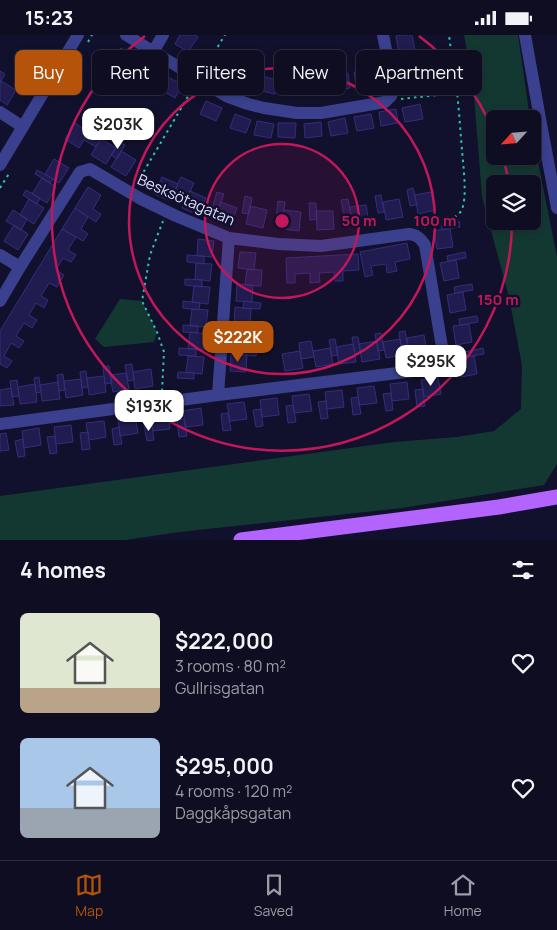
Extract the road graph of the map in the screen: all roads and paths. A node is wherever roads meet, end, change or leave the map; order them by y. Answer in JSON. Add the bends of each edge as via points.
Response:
{"nodes":[{"id":1,"x":78,"y":35,"type":"edge"},
{"id":2,"x":126,"y":35,"type":"edge"},
{"id":3,"x":163,"y":35,"type":"edge"},
{"id":4,"x":225,"y":35,"type":"edge"},
{"id":5,"x":383,"y":35,"type":"edge"},
{"id":6,"x":449,"y":35,"type":"edge"},
{"id":7,"x":525,"y":35,"type":"edge"},
{"id":8,"x":150,"y":50,"type":"edge"},
{"id":9,"x":154,"y":50,"type":"edge"},
{"id":10,"x":216,"y":50,"type":"edge"},
{"id":11,"x":451,"y":50,"type":"edge"},
{"id":12,"x":189,"y":95,"type":"edge"},
{"id":13,"x":224,"y":95,"type":"edge"},
{"id":14,"x":438,"y":95,"type":"edge"},
{"id":15,"x":457,"y":95,"type":"edge"},
{"id":16,"x":385,"y":102,"type":"junction"},
{"id":17,"x":0,"y":112,"type":"edge"},
{"id":18,"x":23,"y":127,"type":"junction"},
{"id":19,"x":0,"y":165,"type":"edge"},
{"id":20,"x":131,"y":193,"type":"junction"},
{"id":21,"x":557,"y":209,"type":"edge"},
{"id":22,"x":167,"y":212,"type":"junction"},
{"id":23,"x":415,"y":235,"type":"junction"},
{"id":24,"x":229,"y":238,"type":"junction"},
{"id":25,"x":0,"y":255,"type":"edge"},
{"id":26,"x":20,"y":267,"type":"junction"},
{"id":27,"x":0,"y":301,"type":"edge"},
{"id":28,"x":218,"y":395,"type":"junction"},
{"id":29,"x":162,"y":402,"type":"junction"},
{"id":30,"x":0,"y":424,"type":"edge"},
{"id":31,"x":557,"y":497,"type":"edge"},
{"id":32,"x":241,"y":540,"type":"edge"}],
"edges":[{"from":1,"to":18,"type":"street"},
{"from":2,"to":8,"type":"street"},
{"from":3,"to":9,"type":"street"},
{"from":4,"to":10,"type":"path"},
{"from":5,"to":16,"type":"street","via":[[394,88]]},
{"from":6,"to":11,"type":"path"},
{"from":7,"to":21,"type":"street"},
{"from":12,"to":20,"type":"path"},
{"from":13,"to":16,"type":"street","via":[[248,104],[297,113],[321,113]]},
{"from":14,"to":16,"type":"path"},
{"from":15,"to":23,"type":"path","via":[[465,202],[457,217],[427,225]]},
{"from":17,"to":18,"type":"street"},
{"from":18,"to":19,"type":"street"},
{"from":20,"to":22,"type":"street","name":"Besksötagatan"},
{"from":20,"to":26,"type":"street","name":"Besksötagatan","via":[[90,169],[80,172]]},
{"from":22,"to":24,"type":"street","name":"Besksötagatan"},
{"from":22,"to":29,"type":"path","via":[[150,255],[142,301],[164,353]]},
{"from":23,"to":24,"type":"street","name":"Besksötagatan","via":[[321,246]]},
{"from":23,"to":28,"type":"street","via":[[425,245],[444,353],[438,366]]},
{"from":24,"to":28,"type":"street"},
{"from":25,"to":26,"type":"street"},
{"from":26,"to":27,"type":"street"},
{"from":28,"to":29,"type":"street"},
{"from":29,"to":30,"type":"street"},
{"from":31,"to":32,"type":"main road"}]}
